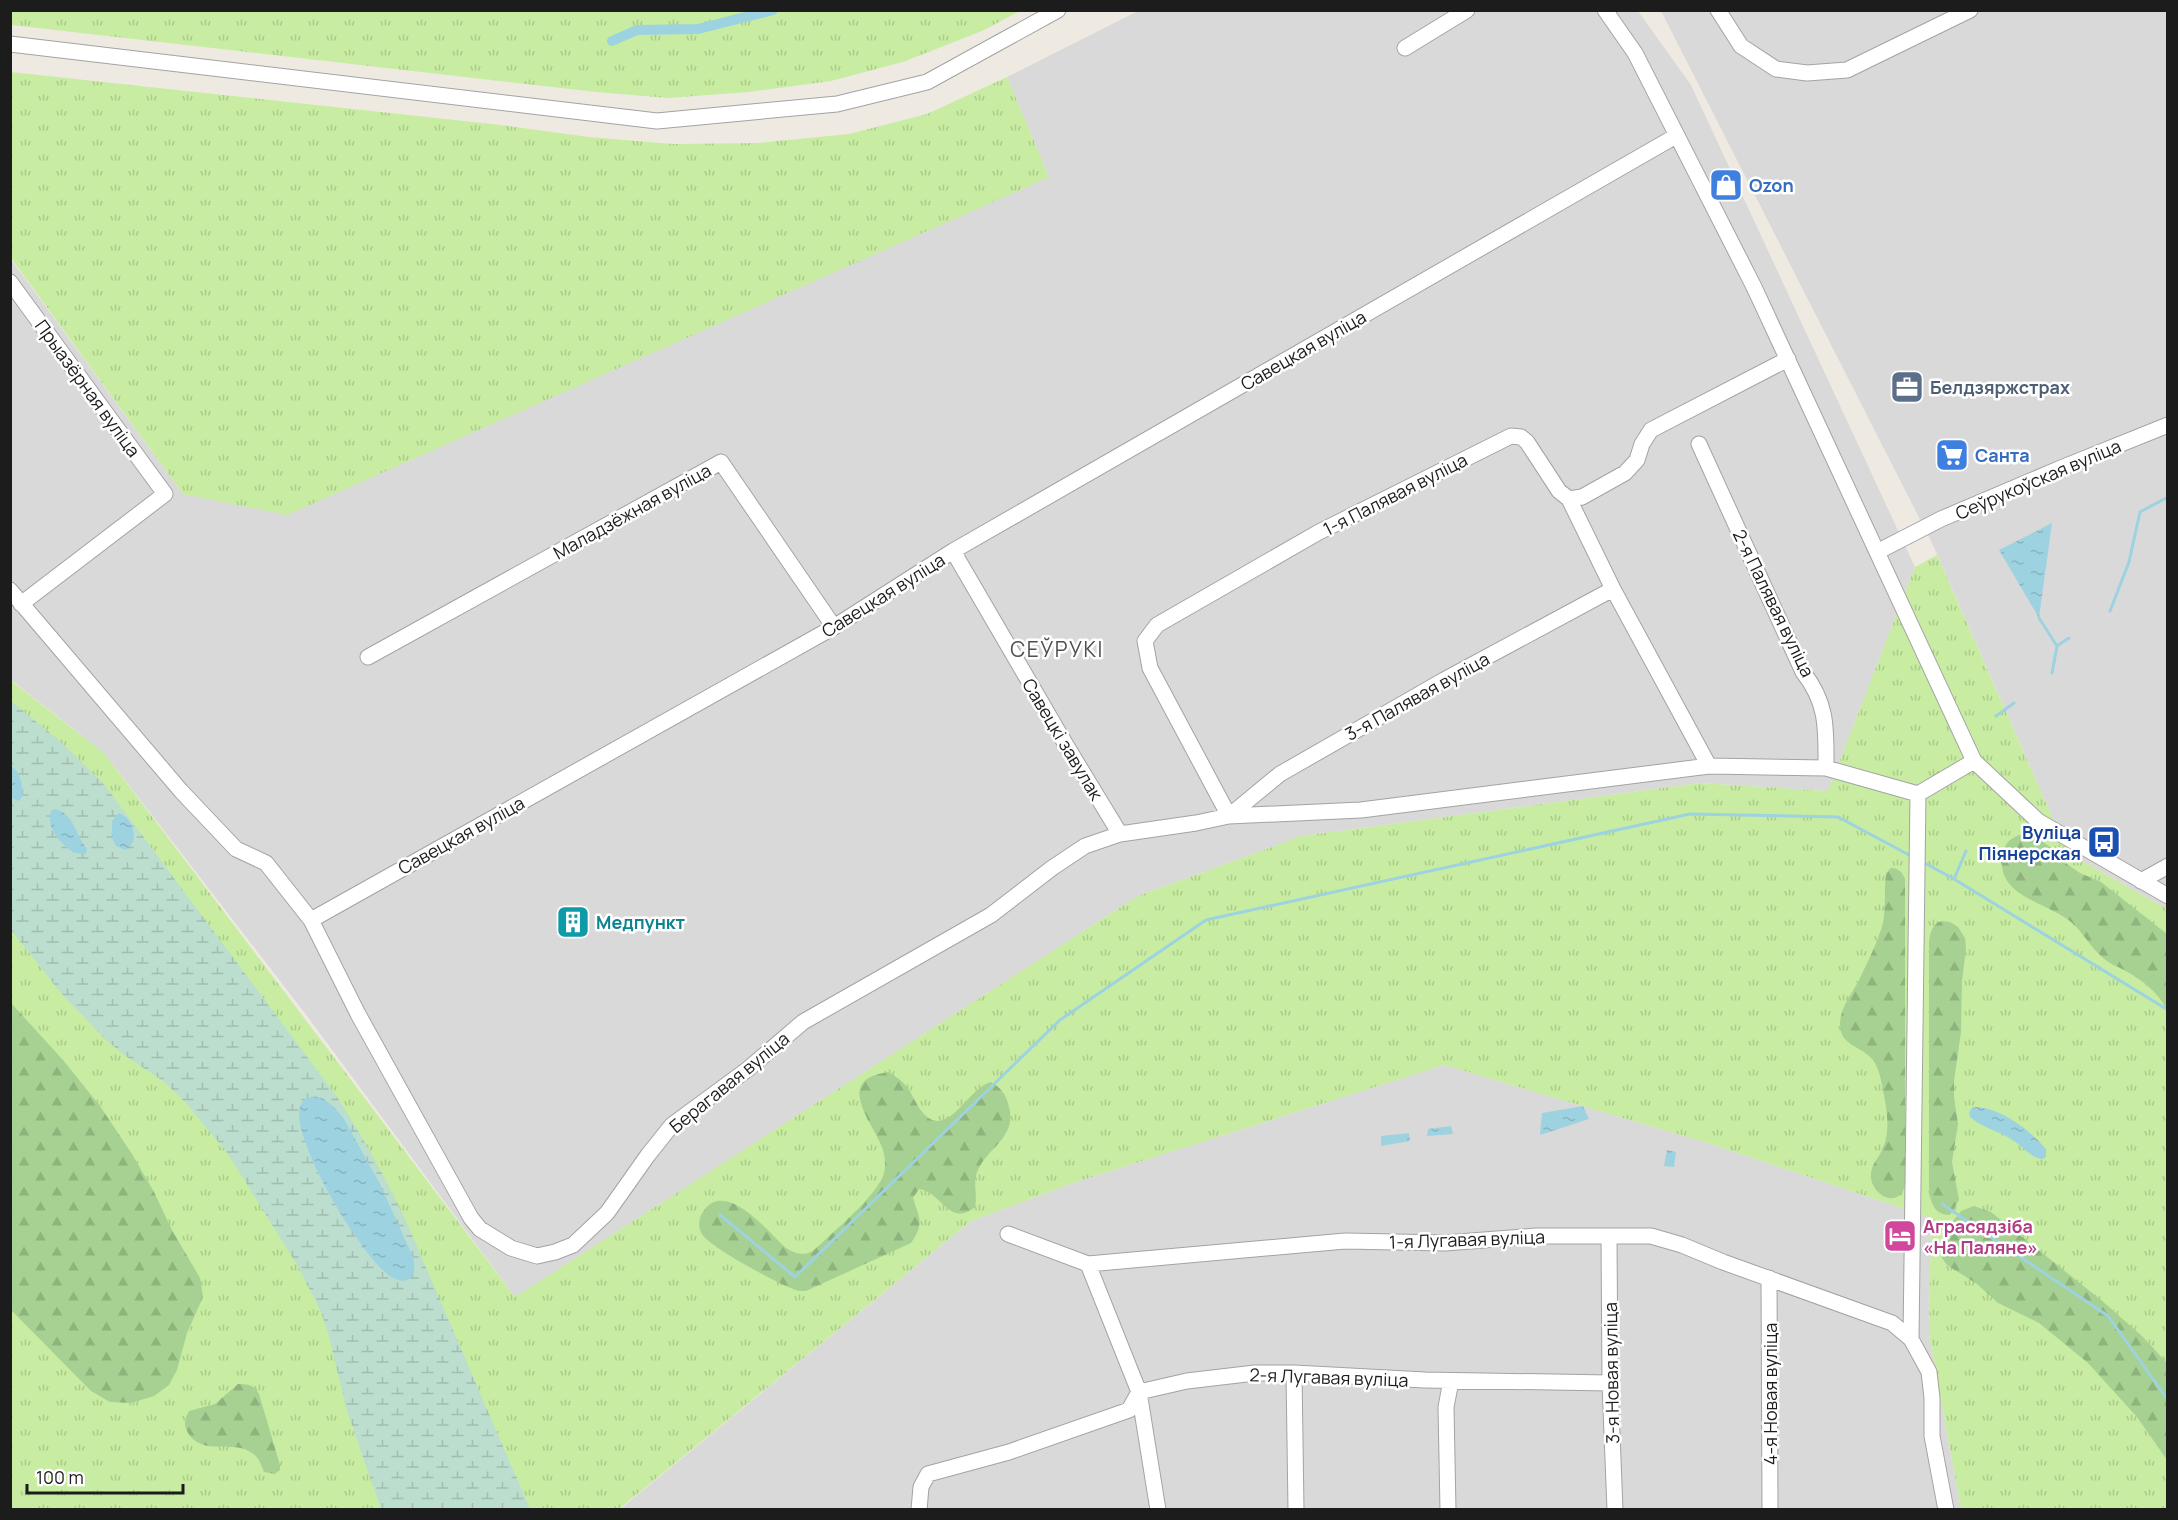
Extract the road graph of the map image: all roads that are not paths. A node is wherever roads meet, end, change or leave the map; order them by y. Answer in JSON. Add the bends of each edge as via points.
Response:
{"nodes":[{"id":1,"x":1058,"y":10,"type":"edge"},
{"id":2,"x":1467,"y":10,"type":"edge"},
{"id":3,"x":1605,"y":10,"type":"edge"},
{"id":4,"x":1718,"y":10,"type":"edge"},
{"id":5,"x":1970,"y":10,"type":"edge"},
{"id":6,"x":10,"y":44,"type":"edge"},
{"id":7,"x":1405,"y":48,"type":"dead end"},
{"id":8,"x":1676,"y":136,"type":"junction"},
{"id":9,"x":10,"y":282,"type":"edge"},
{"id":10,"x":1788,"y":359,"type":"junction"},
{"id":11,"x":2168,"y":425,"type":"edge"},
{"id":12,"x":1699,"y":444,"type":"dead end"},
{"id":13,"x":1569,"y":499,"type":"junction"},
{"id":14,"x":953,"y":551,"type":"junction"},
{"id":15,"x":1877,"y":552,"type":"junction"},
{"id":16,"x":1613,"y":589,"type":"junction"},
{"id":17,"x":10,"y":590,"type":"edge"},
{"id":18,"x":21,"y":604,"type":"junction"},
{"id":19,"x":834,"y":627,"type":"junction"},
{"id":20,"x":368,"y":657,"type":"dead end"},
{"id":21,"x":1974,"y":761,"type":"junction"},
{"id":22,"x":1709,"y":766,"type":"junction"},
{"id":23,"x":1826,"y":768,"type":"junction"},
{"id":24,"x":1918,"y":795,"type":"junction"},
{"id":25,"x":1229,"y":816,"type":"junction"},
{"id":26,"x":1120,"y":834,"type":"junction"},
{"id":27,"x":2168,"y":866,"type":"edge"},
{"id":28,"x":2141,"y":881,"type":"junction"},
{"id":29,"x":2168,"y":896,"type":"edge"},
{"id":30,"x":311,"y":920,"type":"junction"},
{"id":31,"x":1008,"y":1234,"type":"dead end"},
{"id":32,"x":1609,"y":1236,"type":"junction"},
{"id":33,"x":1088,"y":1264,"type":"junction"},
{"id":34,"x":1769,"y":1278,"type":"junction"},
{"id":35,"x":1911,"y":1339,"type":"junction"},
{"id":36,"x":1294,"y":1373,"type":"junction"},
{"id":37,"x":1451,"y":1381,"type":"junction"},
{"id":38,"x":1610,"y":1383,"type":"junction"},
{"id":39,"x":1139,"y":1392,"type":"junction"},
{"id":40,"x":919,"y":1509,"type":"edge"},
{"id":41,"x":1158,"y":1509,"type":"edge"},
{"id":42,"x":1296,"y":1509,"type":"edge"},
{"id":43,"x":1448,"y":1509,"type":"edge"},
{"id":44,"x":1615,"y":1509,"type":"edge"},
{"id":45,"x":1770,"y":1509,"type":"edge"},
{"id":46,"x":1946,"y":1509,"type":"edge"}],
"edges":[{"from":1,"to":6,"type":"street","via":[[927,82],[837,104],[657,121]]},
{"from":2,"to":7,"type":"street"},
{"from":3,"to":8,"type":"street","via":[[1635,53]]},
{"from":4,"to":5,"type":"street","via":[[1740,46],[1776,69],[1807,73],[1846,69]]},
{"from":8,"to":10,"type":"street"},
{"from":8,"to":14,"type":"street","name":"Савецкая вуліца"},
{"from":9,"to":18,"type":"street","name":"Прыазёрная вуліца","via":[[165,494]]},
{"from":10,"to":13,"type":"street","via":[[1651,430],[1637,460],[1625,472],[1582,497]]},
{"from":10,"to":15,"type":"street"},
{"from":11,"to":15,"type":"street","name":"Сеўрукоўская вуліца","via":[[1941,519]]},
{"from":12,"to":23,"type":"street","name":"2-я Палявая вуліца","via":[[1803,672],[1815,686],[1826,721]]},
{"from":13,"to":16,"type":"street","name":"1-я Палявая вуліца"},
{"from":13,"to":25,"type":"street","name":"1-я Палявая вуліца","via":[[1527,442],[1511,436],[1319,532],[1157,625],[1145,641],[1150,668]]},
{"from":14,"to":19,"type":"street","name":"Савецкая вуліца"},
{"from":14,"to":26,"type":"street","name":"Савецкі завулак"},
{"from":15,"to":21,"type":"street"},
{"from":16,"to":22,"type":"street","name":"1-я Палявая вуліца"},
{"from":16,"to":25,"type":"street","name":"3-я Палявая вуліца","via":[[1280,774]]},
{"from":17,"to":18,"type":"street"},
{"from":18,"to":30,"type":"street","via":[[181,791],[236,849],[266,863]]},
{"from":19,"to":20,"type":"street","name":"Маладзёжная вуліца","via":[[721,462]]},
{"from":19,"to":30,"type":"street","name":"Савецкая вуліца"},
{"from":21,"to":24,"type":"street"},
{"from":21,"to":28,"type":"street","via":[[2038,821]]},
{"from":22,"to":23,"type":"street","name":"Берагавая вуліца"},
{"from":22,"to":25,"type":"street","name":"Берагавая вуліца","via":[[1361,810]]},
{"from":23,"to":24,"type":"street","name":"Берагавая вуліца"},
{"from":24,"to":35,"type":"street"},
{"from":25,"to":26,"type":"street","name":"Берагавая вуліца"},
{"from":26,"to":30,"type":"street","name":"Берагавая вуліца","via":[[1085,846],[991,915],[803,1022],[672,1125],[607,1213],[583,1238],[537,1256],[512,1248],[480,1229],[471,1218],[358,1014]]},
{"from":27,"to":28,"type":"street"},
{"from":28,"to":29,"type":"street"},
{"from":31,"to":33,"type":"street","name":"1-я Лугавая вуліца"},
{"from":32,"to":33,"type":"street","name":"1-я Лугавая вуліца","via":[[1536,1236],[1445,1243],[1346,1241]]},
{"from":32,"to":34,"type":"street","name":"1-я Лугавая вуліца","via":[[1651,1236]]},
{"from":32,"to":38,"type":"street","name":"3-я Новая вуліца"},
{"from":33,"to":39,"type":"street"},
{"from":34,"to":35,"type":"street","name":"1-я Лугавая вуліца","via":[[1892,1323]]},
{"from":34,"to":45,"type":"street","name":"4-я Новая вуліца"},
{"from":35,"to":46,"type":"street","via":[[1929,1372],[1932,1436]]},
{"from":36,"to":37,"type":"street","name":"2-я Лугавая вуліца"},
{"from":36,"to":39,"type":"street","name":"2-я Лугавая вуліца","via":[[1187,1381]]},
{"from":36,"to":42,"type":"street"},
{"from":37,"to":38,"type":"street","name":"2-я Лугавая вуліца"},
{"from":37,"to":43,"type":"street","via":[[1446,1407]]},
{"from":38,"to":44,"type":"street","name":"3-я Новая вуліца"},
{"from":39,"to":40,"type":"street","via":[[1129,1410],[1010,1452],[928,1474],[921,1487]]},
{"from":39,"to":41,"type":"street"}]}
